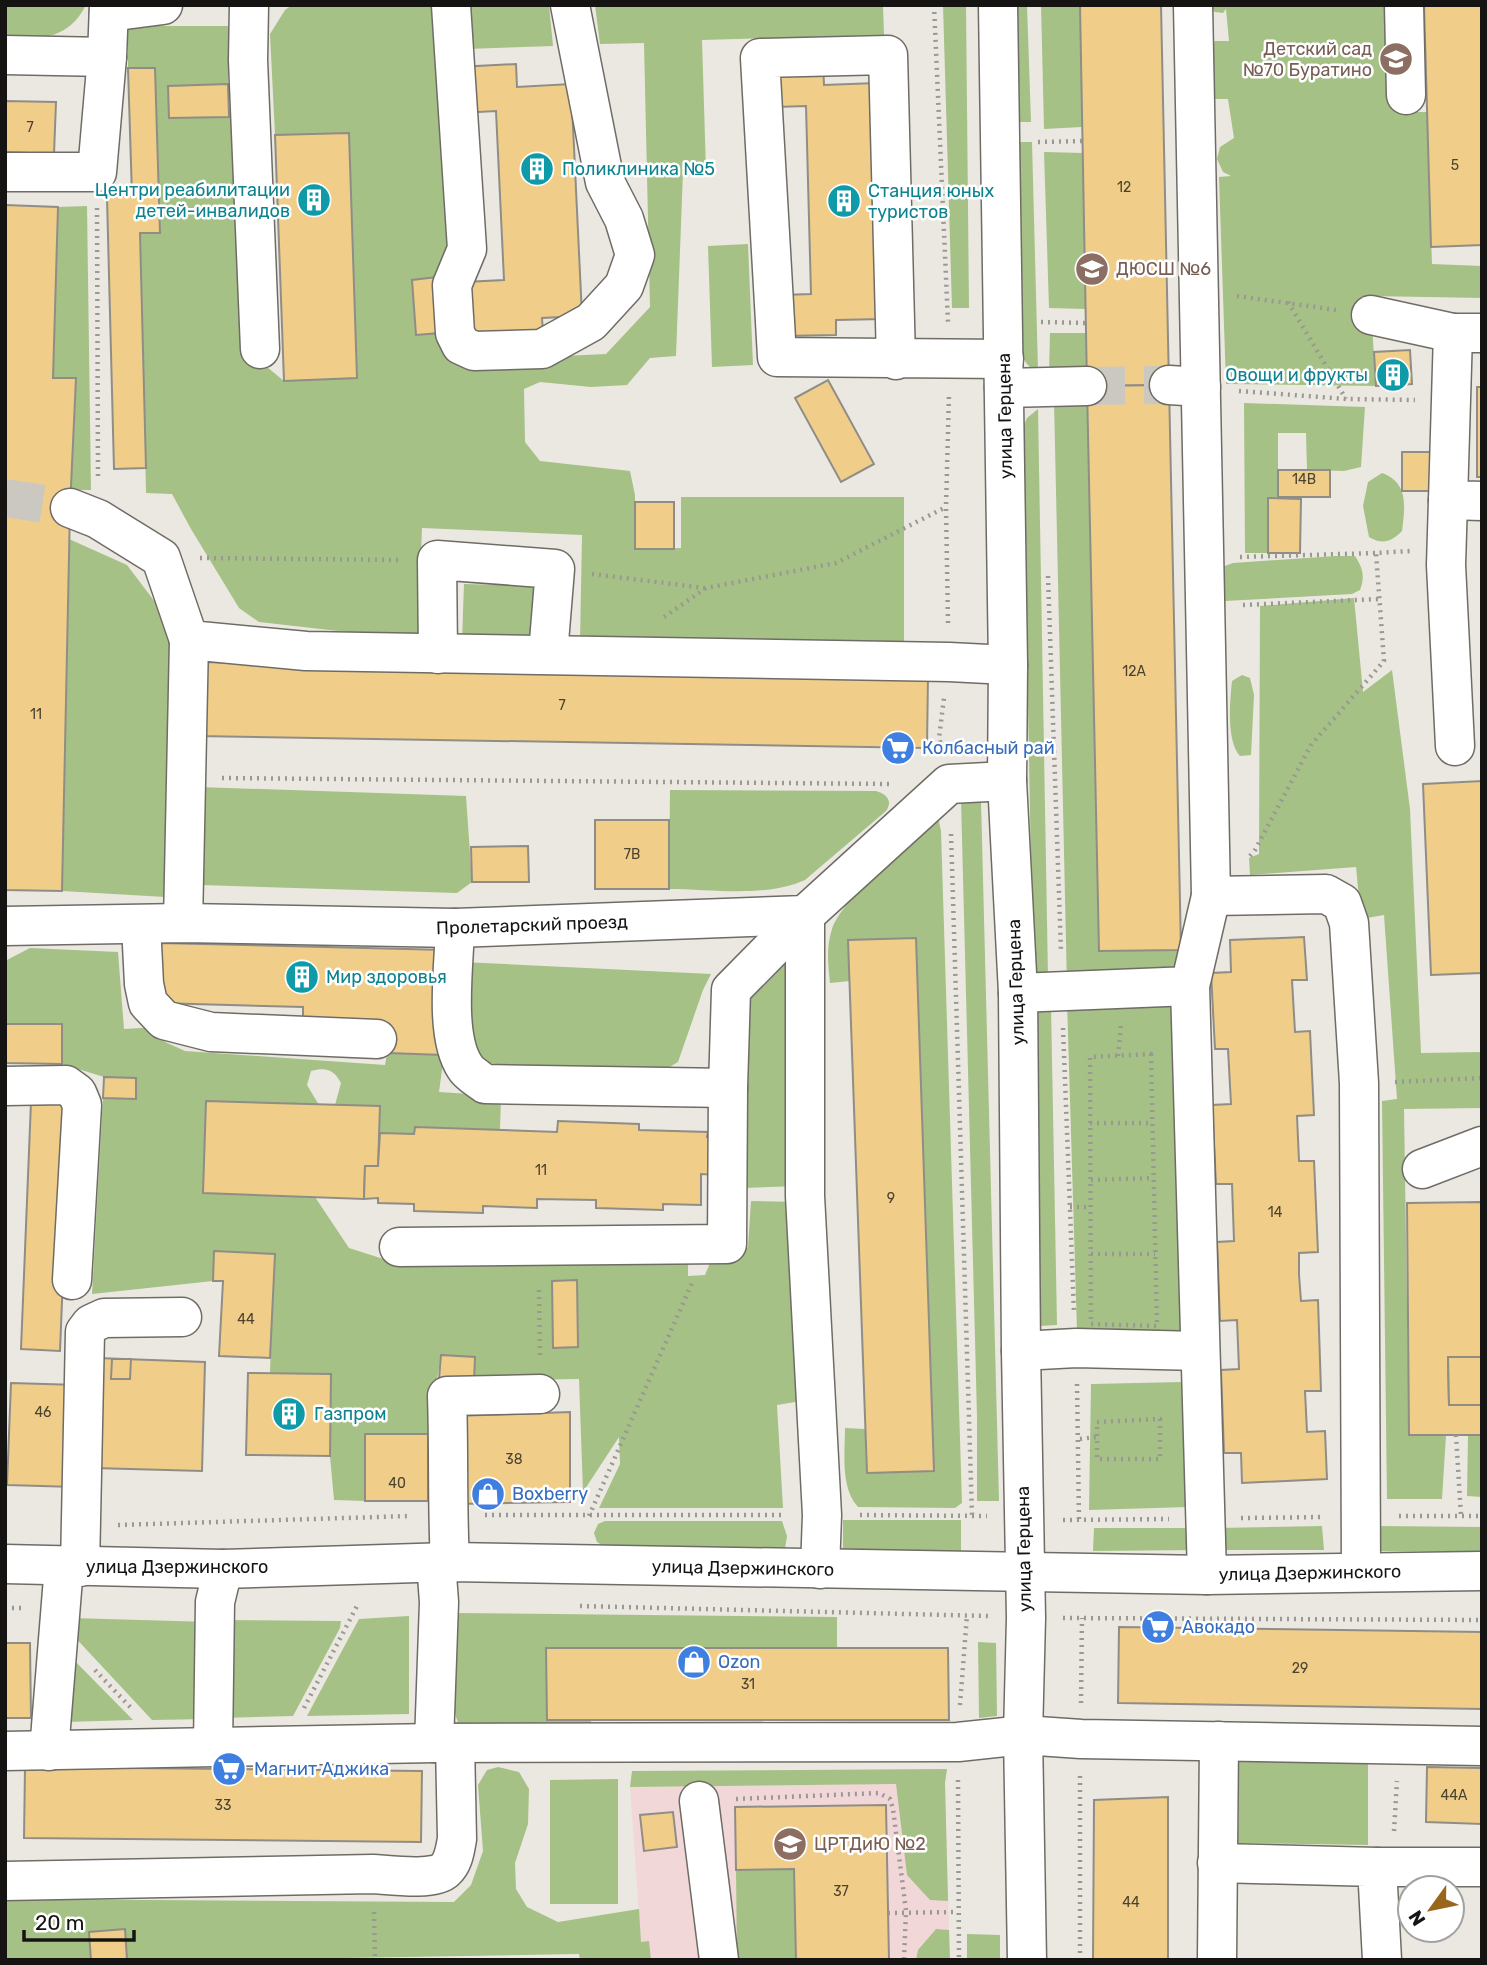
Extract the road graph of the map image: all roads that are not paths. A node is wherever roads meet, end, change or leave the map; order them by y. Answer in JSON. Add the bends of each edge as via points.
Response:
{"nodes":[{"id":1,"x":163,"y":5,"type":"edge"},
{"id":2,"x":249,"y":5,"type":"edge"},
{"id":3,"x":451,"y":5,"type":"edge"},
{"id":4,"x":570,"y":5,"type":"edge"},
{"id":5,"x":998,"y":5,"type":"edge"},
{"id":6,"x":1193,"y":5,"type":"edge"},
{"id":7,"x":1404,"y":5,"type":"edge"},
{"id":8,"x":109,"y":9,"type":"edge"},
{"id":9,"x":5,"y":55,"type":"edge"},
{"id":10,"x":107,"y":57,"type":"junction"},
{"id":11,"x":1406,"y":95,"type":"dead end"},
{"id":12,"x":5,"y":172,"type":"edge"},
{"id":13,"x":1371,"y":315,"type":"road end"},
{"id":14,"x":1467,"y":333,"type":"edge"},
{"id":15,"x":260,"y":349,"type":"dead end"},
{"id":16,"x":896,"y":359,"type":"junction"},
{"id":17,"x":1004,"y":374,"type":"junction"},
{"id":18,"x":1087,"y":386,"type":"tunnel mouth"},
{"id":19,"x":1465,"y":500,"type":"edge"},
{"id":20,"x":84,"y":513,"type":"tunnel mouth"},
{"id":21,"x":189,"y":640,"type":"junction"},
{"id":22,"x":438,"y":654,"type":"junction"},
{"id":23,"x":548,"y":654,"type":"junction"},
{"id":24,"x":1009,"y":665,"type":"junction"},
{"id":25,"x":1455,"y":746,"type":"dead end"},
{"id":26,"x":1007,"y":781,"type":"junction"},
{"id":27,"x":1212,"y":896,"type":"junction"},
{"id":28,"x":804,"y":915,"type":"junction"},
{"id":29,"x":183,"y":923,"type":"junction"},
{"id":30,"x":141,"y":925,"type":"junction"},
{"id":31,"x":5,"y":926,"type":"edge"},
{"id":32,"x":455,"y":928,"type":"junction"},
{"id":33,"x":1190,"y":986,"type":"junction"},
{"id":34,"x":1018,"y":993,"type":"junction"},
{"id":35,"x":377,"y":1039,"type":"dead end"},
{"id":36,"x":5,"y":1086,"type":"edge"},
{"id":37,"x":728,"y":1087,"type":"junction"},
{"id":38,"x":1482,"y":1146,"type":"edge"},
{"id":39,"x":1422,"y":1169,"type":"dead end"},
{"id":40,"x":399,"y":1247,"type":"dead end"},
{"id":41,"x":72,"y":1280,"type":"dead end"},
{"id":42,"x":182,"y":1317,"type":"dead end"},
{"id":43,"x":1021,"y":1351,"type":"junction"},
{"id":44,"x":1199,"y":1351,"type":"junction"},
{"id":45,"x":540,"y":1394,"type":"road end"},
{"id":46,"x":443,"y":1562,"type":"junction"},
{"id":47,"x":5,"y":1564,"type":"edge"},
{"id":48,"x":72,"y":1566,"type":"junction"},
{"id":49,"x":223,"y":1569,"type":"junction"},
{"id":50,"x":820,"y":1569,"type":"junction"},
{"id":51,"x":1361,"y":1571,"type":"junction"},
{"id":52,"x":1482,"y":1571,"type":"edge"},
{"id":53,"x":1024,"y":1572,"type":"junction"},
{"id":54,"x":1207,"y":1575,"type":"junction"},
{"id":55,"x":1023,"y":1735,"type":"junction"},
{"id":56,"x":1219,"y":1741,"type":"junction"},
{"id":57,"x":444,"y":1743,"type":"junction"},
{"id":58,"x":1482,"y":1746,"type":"edge"},
{"id":59,"x":213,"y":1747,"type":"junction"},
{"id":60,"x":5,"y":1751,"type":"edge"},
{"id":61,"x":49,"y":1751,"type":"junction"},
{"id":62,"x":699,"y":1801,"type":"road end"},
{"id":63,"x":1217,"y":1863,"type":"junction"},
{"id":64,"x":1385,"y":1867,"type":"junction"},
{"id":65,"x":1482,"y":1867,"type":"edge"},
{"id":66,"x":5,"y":1881,"type":"edge"},
{"id":67,"x":719,"y":1960,"type":"edge"},
{"id":68,"x":1027,"y":1960,"type":"edge"},
{"id":69,"x":1217,"y":1960,"type":"edge"},
{"id":70,"x":1382,"y":1960,"type":"edge"}],
"edges":[{"from":1,"to":8,"type":"street"},
{"from":2,"to":15,"type":"street"},
{"from":3,"to":4,"type":"street","via":[[467,249],[452,285],[455,333],[461,345],[474,351],[542,349],[591,322],[624,286],[635,255],[624,219],[605,182]]},
{"from":5,"to":17,"type":"street","name":"улица Герцена"},
{"from":6,"to":27,"type":"street","via":[[1198,292],[1185,386],[1205,558]]},
{"from":7,"to":11,"type":"street"},
{"from":8,"to":10,"type":"street"},
{"from":9,"to":10,"type":"street"},
{"from":10,"to":12,"type":"street","via":[[97,172]]},
{"from":13,"to":14,"type":"street"},
{"from":14,"to":19,"type":"street","via":[[1451,401]]},
{"from":16,"to":16,"type":"street","via":[[777,357],[760,58],[888,55]]},
{"from":16,"to":17,"type":"street"},
{"from":17,"to":18,"type":"street","via":[[1042,387]]},
{"from":17,"to":24,"type":"street","name":"улица Герцена"},
{"from":19,"to":25,"type":"street","via":[[1446,552]]},
{"from":20,"to":21,"type":"street","via":[[161,558]]},
{"from":21,"to":22,"type":"street","via":[[306,651]]},
{"from":21,"to":29,"type":"street"},
{"from":22,"to":23,"type":"street"},
{"from":22,"to":23,"type":"street","via":[[437,560],[555,569]]},
{"from":23,"to":24,"type":"street"},
{"from":24,"to":26,"type":"street","name":"улица Герцена"},
{"from":26,"to":28,"type":"street","via":[[949,784]]},
{"from":26,"to":34,"type":"street","name":"улица Герцена"},
{"from":27,"to":33,"type":"street"},
{"from":27,"to":51,"type":"street","via":[[1326,894],[1342,903],[1349,922],[1359,1083]]},
{"from":28,"to":32,"type":"street","name":"Пролетарский проезд"},
{"from":28,"to":37,"type":"street","via":[[731,990]]},
{"from":28,"to":50,"type":"street","via":[[805,1196],[822,1515]]},
{"from":29,"to":30,"type":"street","name":"Пролетарский проезд"},
{"from":29,"to":32,"type":"street","name":"Пролетарский проезд"},
{"from":30,"to":31,"type":"street","name":"Пролетарский проезд"},
{"from":30,"to":35,"type":"street","via":[[148,1003],[164,1020],[211,1032]]},
{"from":32,"to":37,"type":"street","via":[[453,1035],[466,1069],[485,1084]]},
{"from":33,"to":34,"type":"street"},
{"from":33,"to":44,"type":"street"},
{"from":34,"to":43,"type":"street","name":"улица Герцена"},
{"from":36,"to":41,"type":"street","via":[[66,1086],[77,1093],[82,1105]]},
{"from":37,"to":40,"type":"street","via":[[727,1244]]},
{"from":38,"to":39,"type":"street"},
{"from":42,"to":48,"type":"street","via":[[104,1318],[85,1332],[80,1527]]},
{"from":43,"to":44,"type":"street"},
{"from":43,"to":53,"type":"street","name":"улица Герцена"},
{"from":44,"to":54,"type":"street"},
{"from":45,"to":46,"type":"street","via":[[447,1396],[450,1461]]},
{"from":46,"to":49,"type":"street","name":"улица Дзержинского"},
{"from":46,"to":50,"type":"street","name":"улица Дзержинского"},
{"from":46,"to":57,"type":"street","via":[[439,1602]]},
{"from":47,"to":48,"type":"street","name":"улица Дзержинского"},
{"from":48,"to":49,"type":"street","name":"улица Дзержинского"},
{"from":48,"to":61,"type":"street","via":[[59,1620]]},
{"from":49,"to":59,"type":"street","via":[[215,1602]]},
{"from":50,"to":53,"type":"street","name":"улица Дзержинского"},
{"from":51,"to":52,"type":"street","name":"улица Дзержинского"},
{"from":51,"to":54,"type":"street","name":"улица Дзержинского"},
{"from":53,"to":54,"type":"street","name":"улица Дзержинского"},
{"from":53,"to":55,"type":"street","name":"улица Герцена"},
{"from":55,"to":56,"type":"street"},
{"from":55,"to":57,"type":"street","via":[[958,1742]]},
{"from":55,"to":68,"type":"street","name":"улица Герцена"},
{"from":56,"to":58,"type":"street"},
{"from":56,"to":63,"type":"street"},
{"from":57,"to":59,"type":"street"},
{"from":57,"to":66,"type":"street","via":[[457,1839],[450,1865],[433,1876]]},
{"from":59,"to":61,"type":"street"},
{"from":60,"to":61,"type":"street"},
{"from":62,"to":67,"type":"street"},
{"from":63,"to":64,"type":"street"},
{"from":63,"to":69,"type":"street"},
{"from":64,"to":65,"type":"street"},
{"from":64,"to":70,"type":"street"}]}
